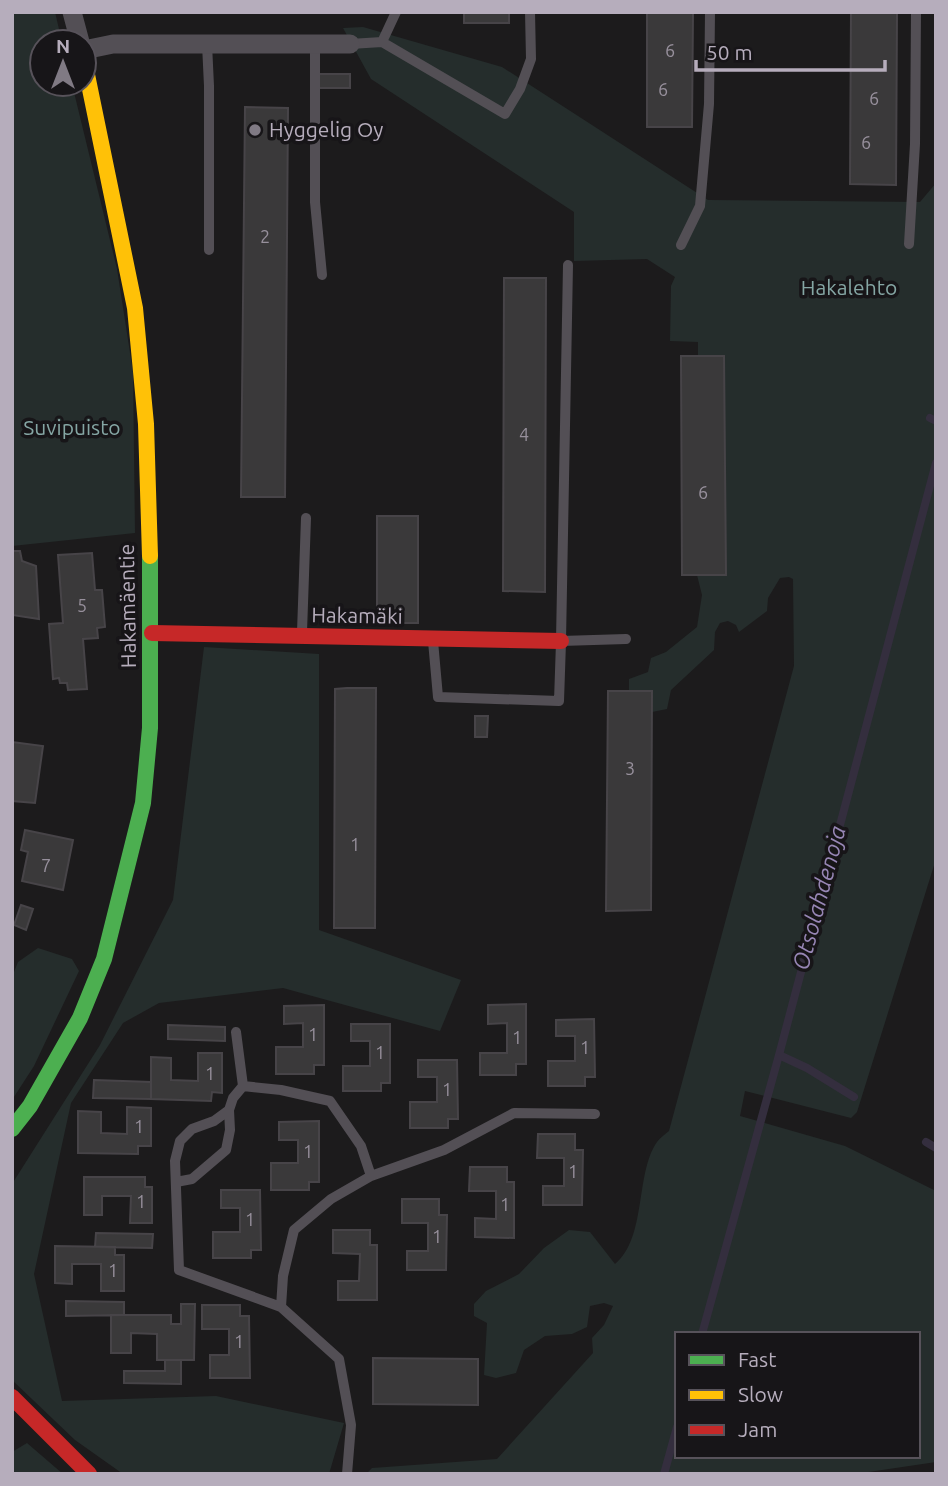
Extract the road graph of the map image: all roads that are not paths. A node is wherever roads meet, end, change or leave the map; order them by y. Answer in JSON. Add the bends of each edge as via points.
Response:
{"nodes":[{"id":1,"x":396,"y":12,"type":"edge"},
{"id":2,"x":530,"y":12,"type":"edge"},
{"id":3,"x":710,"y":12,"type":"edge"},
{"id":4,"x":916,"y":12,"type":"edge"},
{"id":5,"x":382,"y":42,"type":"junction"},
{"id":6,"x":207,"y":44,"type":"junction"},
{"id":7,"x":315,"y":44,"type":"junction"},
{"id":8,"x":350,"y":44,"type":"joint"},
{"id":9,"x":98,"y":47,"type":"edge"},
{"id":10,"x":92,"y":98,"type":"edge"},
{"id":11,"x":909,"y":244,"type":"dead end"},
{"id":12,"x":681,"y":245,"type":"dead end"},
{"id":13,"x":209,"y":250,"type":"dead end"},
{"id":14,"x":568,"y":265,"type":"dead end"},
{"id":15,"x":322,"y":275,"type":"dead end"},
{"id":16,"x":306,"y":518,"type":"dead end"},
{"id":17,"x":152,"y":633,"type":"junction"},
{"id":18,"x":302,"y":636,"type":"junction"},
{"id":19,"x":433,"y":639,"type":"junction"},
{"id":20,"x":626,"y":639,"type":"dead end"},
{"id":21,"x":562,"y":641,"type":"junction"},
{"id":22,"x":236,"y":1032,"type":"dead end"},
{"id":23,"x":243,"y":1086,"type":"junction"},
{"id":24,"x":229,"y":1110,"type":"junction"},
{"id":25,"x":595,"y":1114,"type":"dead end"},
{"id":26,"x":12,"y":1129,"type":"edge"},
{"id":27,"x":371,"y":1177,"type":"junction"},
{"id":28,"x":176,"y":1182,"type":"junction"},
{"id":29,"x":281,"y":1307,"type":"junction"},
{"id":30,"x":12,"y":1397,"type":"edge"},
{"id":31,"x":89,"y":1474,"type":"edge"},
{"id":32,"x":347,"y":1474,"type":"edge"}],
"edges":[{"from":1,"to":5,"type":"lane"},
{"from":2,"to":5,"type":"lane","via":[[530,59],[505,114]]},
{"from":3,"to":12,"type":"lane","via":[[709,104],[699,206]]},
{"from":4,"to":11,"type":"lane"},
{"from":5,"to":8,"type":"lane"},
{"from":6,"to":7,"type":"street"},
{"from":6,"to":9,"type":"street"},
{"from":6,"to":13,"type":"lane"},
{"from":7,"to":8,"type":"street"},
{"from":7,"to":15,"type":"lane","via":[[315,202]]},
{"from":10,"to":17,"type":"street","name":"Hakamäentie","via":[[135,308],[146,424]]},
{"from":14,"to":21,"type":"lane"},
{"from":16,"to":18,"type":"lane"},
{"from":17,"to":18,"type":"street","name":"Hakamäki"},
{"from":17,"to":26,"type":"street","name":"Hakamäentie","via":[[143,803],[104,959],[80,1018]]},
{"from":18,"to":19,"type":"street","name":"Hakamäki"},
{"from":19,"to":21,"type":"street","name":"Hakamäki"},
{"from":19,"to":21,"type":"lane","via":[[438,697],[559,701]]},
{"from":20,"to":21,"type":"lane"},
{"from":22,"to":23,"type":"lane"},
{"from":23,"to":24,"type":"lane"},
{"from":23,"to":27,"type":"lane","via":[[331,1101],[361,1146]]},
{"from":24,"to":28,"type":"lane","via":[[192,1129],[180,1141]]},
{"from":24,"to":28,"type":"lane","via":[[226,1150],[192,1180]]},
{"from":25,"to":27,"type":"lane","via":[[514,1114],[444,1150]]},
{"from":27,"to":29,"type":"lane","via":[[331,1199],[294,1230]]},
{"from":28,"to":29,"type":"lane","via":[[179,1270]]},
{"from":29,"to":32,"type":"lane","via":[[338,1359],[351,1425]]},
{"from":30,"to":31,"type":"street"}]}
